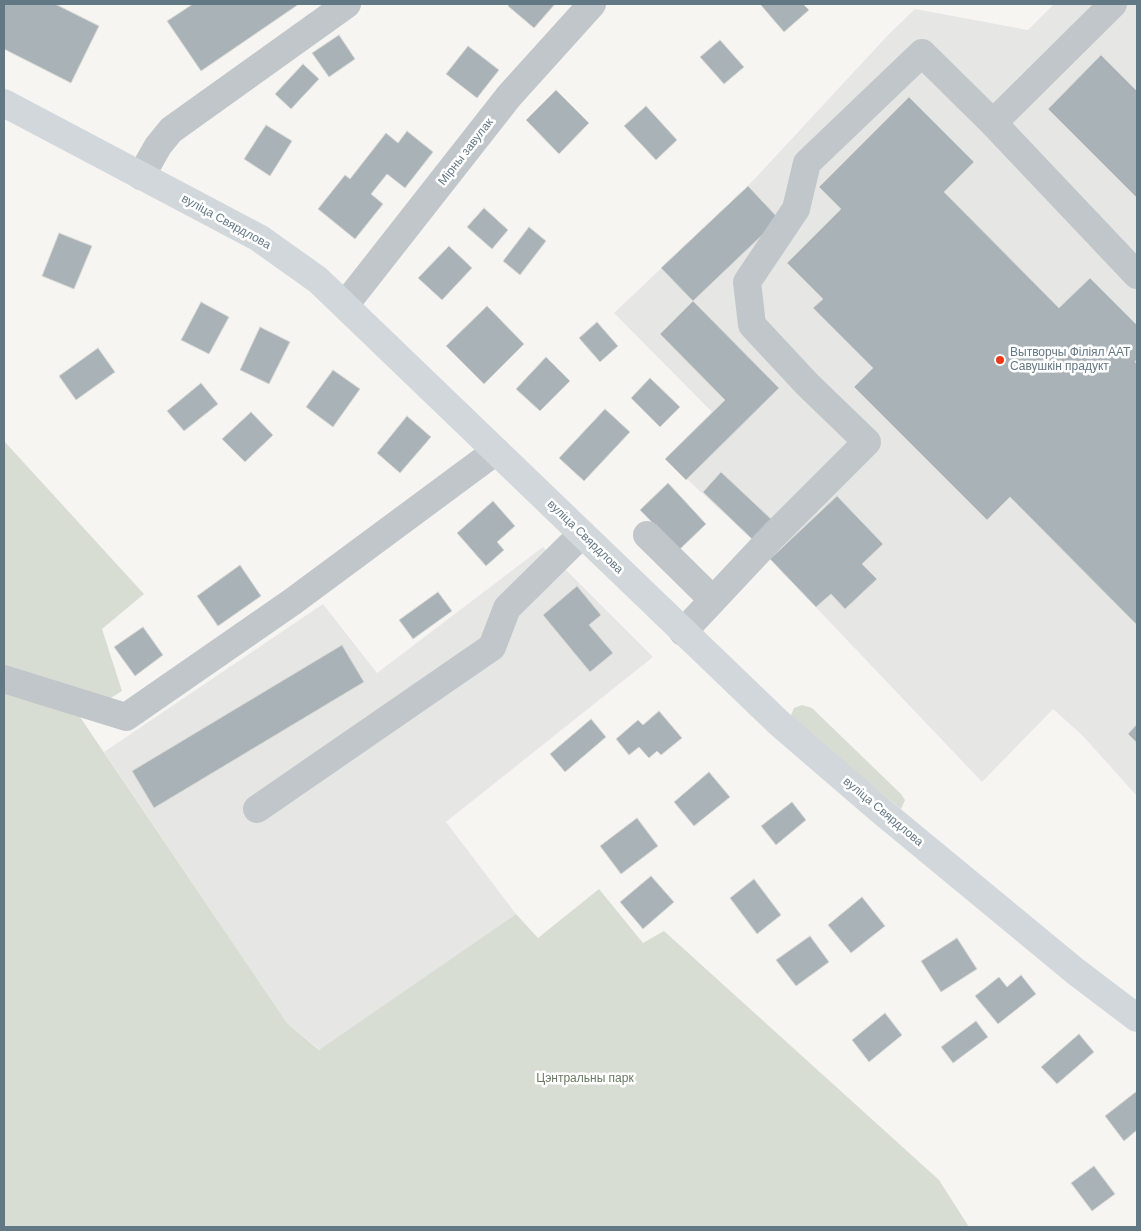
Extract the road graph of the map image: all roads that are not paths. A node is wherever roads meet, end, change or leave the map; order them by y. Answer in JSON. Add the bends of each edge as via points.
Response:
{"nodes":[{"id":1,"x":347,"y":4,"type":"edge"},
{"id":2,"x":592,"y":4,"type":"edge"},
{"id":3,"x":1113,"y":4,"type":"edge"},
{"id":4,"x":4,"y":103,"type":"edge"},
{"id":5,"x":993,"y":123,"type":"junction"},
{"id":6,"x":141,"y":176,"type":"junction"},
{"id":7,"x":1137,"y":275,"type":"edge"},
{"id":8,"x":345,"y":305,"type":"junction"},
{"id":9,"x":496,"y":452,"type":"junction"},
{"id":10,"x":582,"y":534,"type":"junction"},
{"id":11,"x":646,"y":535,"type":"dead end"},
{"id":12,"x":712,"y":599,"type":"junction"},
{"id":13,"x":683,"y":632,"type":"junction"},
{"id":14,"x":4,"y":680,"type":"edge"},
{"id":15,"x":257,"y":809,"type":"dead end"},
{"id":16,"x":1137,"y":1018,"type":"edge"}],
"edges":[{"from":1,"to":6,"type":"street","via":[[170,130]]},
{"from":2,"to":8,"type":"street","name":"Мірны завулак","via":[[509,96]]},
{"from":3,"to":5,"type":"street"},
{"from":4,"to":6,"type":"main road","name":"вуліца Свярдлова"},
{"from":5,"to":7,"type":"street"},
{"from":5,"to":12,"type":"street","via":[[922,53],[807,163],[796,209],[747,282],[752,325],[867,442]]},
{"from":6,"to":8,"type":"main road","name":"вуліца Свярдлова","via":[[258,238],[318,280]]},
{"from":8,"to":9,"type":"main road","name":"вуліца Свярдлова"},
{"from":9,"to":10,"type":"main road","name":"вуліца Свярдлова"},
{"from":9,"to":14,"type":"street","via":[[292,602],[126,717]]},
{"from":10,"to":13,"type":"main road","name":"вуліца Свярдлова"},
{"from":10,"to":15,"type":"street","via":[[507,608],[492,647]]},
{"from":11,"to":12,"type":"street"},
{"from":12,"to":13,"type":"street"},
{"from":13,"to":16,"type":"main road","name":"вуліца Свярдлова","via":[[780,724],[880,810]]}]}
